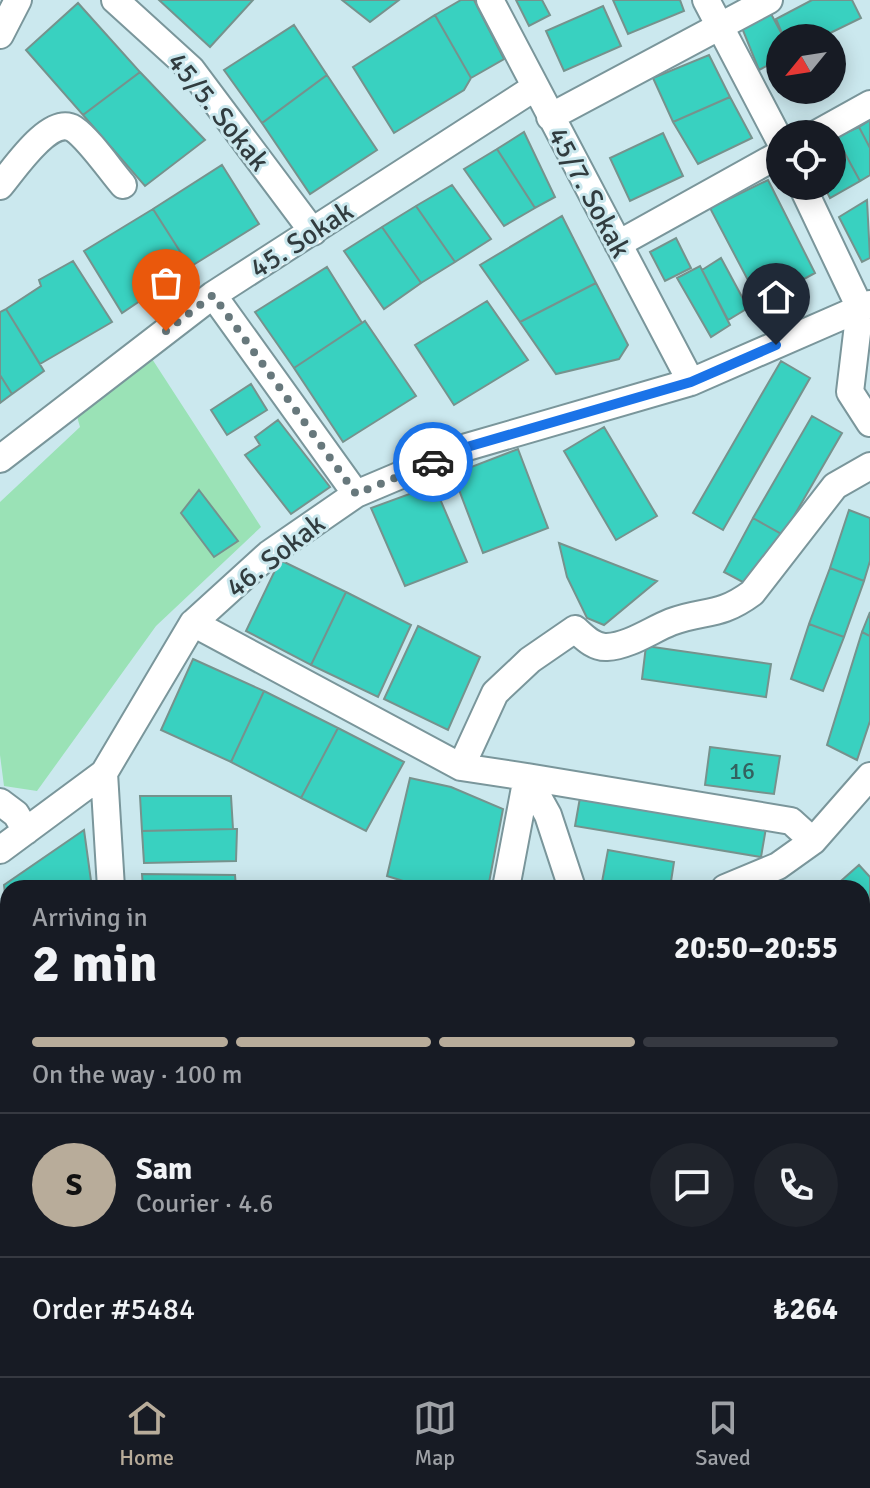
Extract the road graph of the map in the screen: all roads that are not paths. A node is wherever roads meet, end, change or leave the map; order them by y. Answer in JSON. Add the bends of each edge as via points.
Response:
{"nodes":[{"id":1,"x":18,"y":0,"type":"edge"},
{"id":2,"x":115,"y":0,"type":"edge"},
{"id":3,"x":490,"y":0,"type":"edge"},
{"id":4,"x":706,"y":0,"type":"edge"},
{"id":5,"x":769,"y":0,"type":"edge"},
{"id":6,"x":719,"y":26,"type":"junction"},
{"id":7,"x":0,"y":35,"type":"edge"},
{"id":8,"x":534,"y":88,"type":"junction"},
{"id":9,"x":870,"y":104,"type":"edge"},
{"id":10,"x":550,"y":117,"type":"junction"},
{"id":11,"x":769,"y":120,"type":"edge"},
{"id":12,"x":841,"y":120,"type":"edge"},
{"id":13,"x":766,"y":162,"type":"edge"},
{"id":14,"x":123,"y":185,"type":"dead end"},
{"id":15,"x":0,"y":186,"type":"edge"},
{"id":16,"x":809,"y":200,"type":"edge"},
{"id":17,"x":313,"y":232,"type":"junction"},
{"id":18,"x":618,"y":244,"type":"junction"},
{"id":19,"x":213,"y":295,"type":"junction"},
{"id":20,"x":865,"y":306,"type":"edge"},
{"id":21,"x":691,"y":382,"type":"junction"},
{"id":22,"x":870,"y":423,"type":"edge"},
{"id":23,"x":0,"y":459,"type":"edge"},
{"id":24,"x":870,"y":466,"type":"edge"},
{"id":25,"x":356,"y":494,"type":"junction"},
{"id":26,"x":193,"y":623,"type":"junction"},
{"id":27,"x":461,"y":767,"type":"junction"},
{"id":28,"x":104,"y":773,"type":"junction"},
{"id":29,"x":870,"y":776,"type":"edge"},
{"id":30,"x":527,"y":777,"type":"junction"},
{"id":31,"x":0,"y":802,"type":"edge"},
{"id":32,"x":26,"y":831,"type":"junction"},
{"id":33,"x":813,"y":841,"type":"junction"},
{"id":34,"x":0,"y":850,"type":"edge"},
{"id":35,"x":111,"y":880,"type":"edge"},
{"id":36,"x":508,"y":880,"type":"edge"},
{"id":37,"x":569,"y":880,"type":"edge"},
{"id":38,"x":744,"y":880,"type":"edge"}],
"edges":[{"from":1,"to":7,"type":"street"},
{"from":2,"to":17,"type":"street","name":"45/5. Sokak","via":[[191,69]]},
{"from":3,"to":8,"type":"street","name":"45/7. Sokak"},
{"from":4,"to":6,"type":"street"},
{"from":5,"to":6,"type":"street"},
{"from":6,"to":10,"type":"street"},
{"from":6,"to":11,"type":"street"},
{"from":8,"to":10,"type":"street","name":"45/7. Sokak"},
{"from":8,"to":17,"type":"street","name":"45. Sokak"},
{"from":9,"to":12,"type":"street"},
{"from":10,"to":18,"type":"street","name":"45/7. Sokak"},
{"from":13,"to":18,"type":"street"},
{"from":14,"to":15,"type":"street","via":[[74,129],[60,127],[45,134]]},
{"from":16,"to":20,"type":"street"},
{"from":17,"to":19,"type":"street","name":"45. Sokak"},
{"from":18,"to":21,"type":"street","name":"45/7. Sokak"},
{"from":19,"to":23,"type":"street","name":"45. Sokak"},
{"from":19,"to":25,"type":"street"},
{"from":20,"to":21,"type":"street","name":"46. Sokak"},
{"from":20,"to":22,"type":"street","via":[[850,392]]},
{"from":21,"to":25,"type":"street","name":"46. Sokak","via":[[467,447]]},
{"from":24,"to":27,"type":"street","via":[[835,486],[752,593],[737,604],[603,648],[575,629],[530,660],[495,693]]},
{"from":25,"to":26,"type":"street","name":"46. Sokak","via":[[269,554]]},
{"from":26,"to":27,"type":"street"},
{"from":26,"to":28,"type":"street","name":"46. Sokak"},
{"from":27,"to":30,"type":"street"},
{"from":28,"to":32,"type":"street","name":"46. Sokak"},
{"from":28,"to":35,"type":"street"},
{"from":29,"to":33,"type":"street"},
{"from":30,"to":33,"type":"street","via":[[791,821]]},
{"from":30,"to":36,"type":"street"},
{"from":30,"to":37,"type":"street","via":[[548,815]]},
{"from":31,"to":32,"type":"street"},
{"from":32,"to":34,"type":"street","name":"46. Sokak"},
{"from":33,"to":38,"type":"street","via":[[778,866]]}]}
